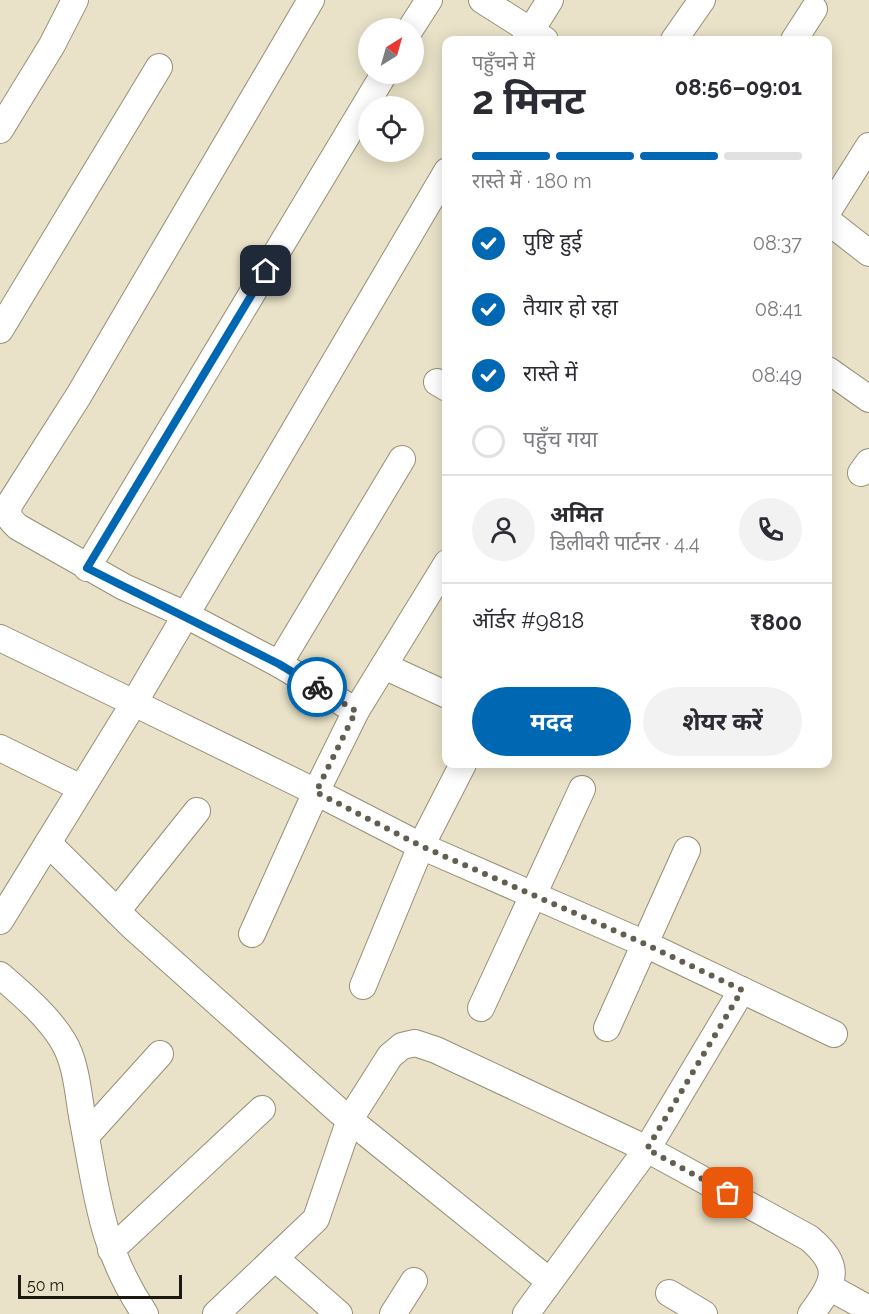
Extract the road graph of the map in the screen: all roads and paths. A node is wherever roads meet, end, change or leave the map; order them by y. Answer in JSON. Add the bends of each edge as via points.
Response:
{"nodes":[{"id":1,"x":75,"y":0,"type":"edge"},
{"id":2,"x":429,"y":0,"type":"edge"},
{"id":3,"x":482,"y":0,"type":"edge"},
{"id":4,"x":550,"y":0,"type":"edge"},
{"id":5,"x":702,"y":0,"type":"edge"},
{"id":6,"x":304,"y":3,"type":"edge"},
{"id":7,"x":814,"y":9,"type":"dead end"},
{"id":8,"x":417,"y":18,"type":"edge"},
{"id":9,"x":532,"y":36,"type":"edge"},
{"id":10,"x":533,"y":36,"type":"edge"},
{"id":11,"x":677,"y":36,"type":"edge"},
{"id":12,"x":797,"y":36,"type":"edge"},
{"id":13,"x":159,"y":67,"type":"dead end"},
{"id":14,"x":378,"y":84,"type":"edge"},
{"id":15,"x":4,"y":114,"type":"edge"},
{"id":16,"x":869,"y":146,"type":"edge"},
{"id":17,"x":442,"y":179,"type":"edge"},
{"id":18,"x":832,"y":205,"type":"edge"},
{"id":19,"x":832,"y":224,"type":"edge"},
{"id":20,"x":869,"y":253,"type":"edge"},
{"id":21,"x":0,"y":330,"type":"edge"},
{"id":22,"x":832,"y":373,"type":"edge"},
{"id":23,"x":869,"y":399,"type":"edge"},
{"id":24,"x":402,"y":459,"type":"dead end"},
{"id":25,"x":10,"y":481,"type":"edge"},
{"id":26,"x":87,"y":568,"type":"junction"},
{"id":27,"x":442,"y":571,"type":"edge"},
{"id":28,"x":184,"y":614,"type":"junction"},
{"id":29,"x":0,"y":638,"type":"edge"},
{"id":30,"x":279,"y":664,"type":"junction"},
{"id":31,"x":384,"y":666,"type":"junction"},
{"id":32,"x":442,"y":692,"type":"edge"},
{"id":33,"x":134,"y":703,"type":"junction"},
{"id":34,"x":356,"y":711,"type":"junction"},
{"id":35,"x":0,"y":748,"type":"edge"},
{"id":36,"x":461,"y":768,"type":"edge"},
{"id":37,"x":81,"y":788,"type":"junction"},
{"id":38,"x":582,"y":789,"type":"dead end"},
{"id":39,"x":316,"y":792,"type":"junction"},
{"id":40,"x":197,"y":811,"type":"dead end"},
{"id":41,"x":48,"y":843,"type":"junction"},
{"id":42,"x":421,"y":846,"type":"junction"},
{"id":43,"x":687,"y":850,"type":"dead end"},
{"id":44,"x":533,"y":894,"type":"junction"},
{"id":45,"x":117,"y":911,"type":"junction"},
{"id":46,"x":0,"y":921,"type":"edge"},
{"id":47,"x":252,"y":934,"type":"dead end"},
{"id":48,"x":643,"y":943,"type":"junction"},
{"id":49,"x":0,"y":975,"type":"edge"},
{"id":50,"x":363,"y":986,"type":"dead end"},
{"id":51,"x":742,"y":990,"type":"junction"},
{"id":52,"x":481,"y":1008,"type":"dead end"},
{"id":53,"x":607,"y":1028,"type":"dead end"},
{"id":54,"x":834,"y":1034,"type":"dead end"},
{"id":55,"x":160,"y":1054,"type":"dead end"},
{"id":56,"x":262,"y":1109,"type":"dead end"},
{"id":57,"x":350,"y":1119,"type":"junction"},
{"id":58,"x":86,"y":1136,"type":"junction"},
{"id":59,"x":647,"y":1149,"type":"junction"},
{"id":60,"x":111,"y":1250,"type":"junction"},
{"id":61,"x":274,"y":1258,"type":"junction"},
{"id":62,"x":549,"y":1280,"type":"junction"},
{"id":63,"x":414,"y":1281,"type":"dead end"},
{"id":64,"x":829,"y":1287,"type":"junction"},
{"id":65,"x":669,"y":1293,"type":"dead end"},
{"id":66,"x":869,"y":1309,"type":"edge"},
{"id":67,"x":146,"y":1314,"type":"edge"},
{"id":68,"x":216,"y":1314,"type":"edge"},
{"id":69,"x":339,"y":1314,"type":"edge"},
{"id":70,"x":393,"y":1314,"type":"edge"},
{"id":71,"x":526,"y":1314,"type":"edge"},
{"id":72,"x":704,"y":1314,"type":"edge"},
{"id":73,"x":812,"y":1314,"type":"edge"}],
"edges":[{"from":1,"to":15,"type":"street","via":[[52,45]]},
{"from":2,"to":8,"type":"street"},
{"from":3,"to":9,"type":"street"},
{"from":4,"to":10,"type":"street"},
{"from":5,"to":11,"type":"street"},
{"from":6,"to":25,"type":"street","via":[[80,395]]},
{"from":7,"to":12,"type":"street"},
{"from":13,"to":21,"type":"street"},
{"from":14,"to":26,"type":"street"},
{"from":16,"to":18,"type":"street"},
{"from":17,"to":28,"type":"street"},
{"from":19,"to":20,"type":"street"},
{"from":22,"to":23,"type":"street"},
{"from":24,"to":30,"type":"street"},
{"from":25,"to":26,"type":"street","via":[[10,520]]},
{"from":26,"to":28,"type":"street"},
{"from":27,"to":31,"type":"street"},
{"from":28,"to":30,"type":"street"},
{"from":28,"to":33,"type":"street"},
{"from":29,"to":33,"type":"street"},
{"from":30,"to":34,"type":"street"},
{"from":31,"to":32,"type":"street"},
{"from":31,"to":34,"type":"street"},
{"from":33,"to":37,"type":"street"},
{"from":33,"to":39,"type":"street"},
{"from":34,"to":39,"type":"street"},
{"from":35,"to":37,"type":"street"},
{"from":36,"to":42,"type":"street"},
{"from":37,"to":41,"type":"street"},
{"from":38,"to":44,"type":"street"},
{"from":39,"to":42,"type":"street"},
{"from":39,"to":47,"type":"street"},
{"from":40,"to":45,"type":"street"},
{"from":41,"to":45,"type":"street"},
{"from":41,"to":46,"type":"street"},
{"from":42,"to":44,"type":"street"},
{"from":42,"to":50,"type":"street"},
{"from":43,"to":48,"type":"street"},
{"from":44,"to":48,"type":"street"},
{"from":44,"to":52,"type":"street"},
{"from":45,"to":57,"type":"street"},
{"from":48,"to":51,"type":"street"},
{"from":48,"to":53,"type":"street"},
{"from":49,"to":58,"type":"street","via":[[64,1042]]},
{"from":51,"to":54,"type":"street"},
{"from":51,"to":59,"type":"street"},
{"from":55,"to":58,"type":"street"},
{"from":56,"to":60,"type":"street"},
{"from":57,"to":59,"type":"street","via":[[390,1056],[402,1046],[415,1043]]},
{"from":57,"to":61,"type":"street","via":[[316,1219]]},
{"from":57,"to":62,"type":"street"},
{"from":58,"to":60,"type":"street","via":[[93,1184]]},
{"from":59,"to":62,"type":"street"},
{"from":59,"to":64,"type":"street","via":[[809,1238],[827,1253],[831,1264]]},
{"from":60,"to":67,"type":"street","via":[[129,1290]]},
{"from":61,"to":68,"type":"street"},
{"from":61,"to":69,"type":"street"},
{"from":62,"to":71,"type":"street"},
{"from":63,"to":70,"type":"street"},
{"from":64,"to":66,"type":"street"},
{"from":64,"to":73,"type":"street"},
{"from":65,"to":72,"type":"street"}]}
